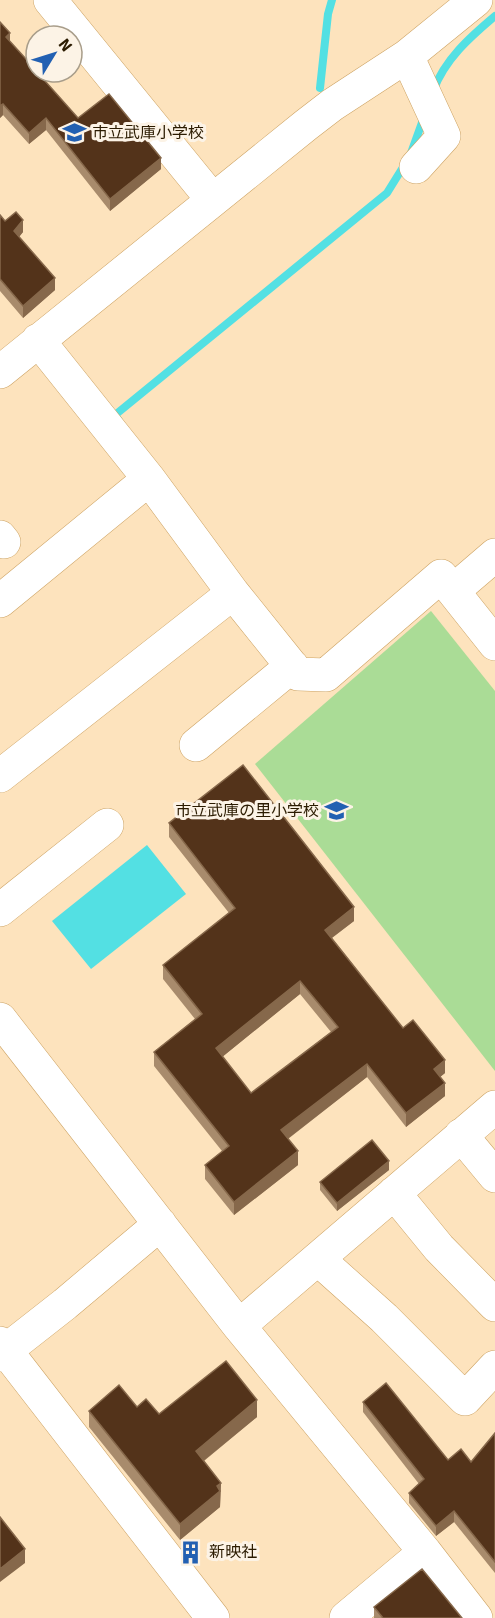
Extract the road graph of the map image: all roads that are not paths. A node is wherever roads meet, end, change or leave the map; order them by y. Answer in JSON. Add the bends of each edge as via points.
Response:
{"nodes":[{"id":1,"x":50,"y":0,"type":"edge"},
{"id":2,"x":476,"y":0,"type":"edge"},
{"id":3,"x":407,"y":56,"type":"junction"},
{"id":4,"x":416,"y":167,"type":"dead end"},
{"id":5,"x":212,"y":199,"type":"junction"},
{"id":6,"x":38,"y":340,"type":"junction"},
{"id":7,"x":0,"y":372,"type":"edge"},
{"id":8,"x":149,"y":479,"type":"junction"},
{"id":9,"x":495,"y":555,"type":"edge"},
{"id":10,"x":453,"y":591,"type":"junction"},
{"id":11,"x":232,"y":593,"type":"junction"},
{"id":12,"x":0,"y":601,"type":"edge"},
{"id":13,"x":495,"y":644,"type":"edge"},
{"id":14,"x":292,"y":666,"type":"junction"},
{"id":15,"x":196,"y":745,"type":"dead end"},
{"id":16,"x":0,"y":776,"type":"edge"},
{"id":17,"x":107,"y":825,"type":"dead end"},
{"id":18,"x":0,"y":910,"type":"edge"},
{"id":19,"x":0,"y":1018,"type":"edge"},
{"id":20,"x":495,"y":1107,"type":"edge"},
{"id":21,"x":462,"y":1135,"type":"junction"},
{"id":22,"x":495,"y":1176,"type":"edge"},
{"id":23,"x":394,"y":1193,"type":"junction"},
{"id":24,"x":160,"y":1224,"type":"junction"},
{"id":25,"x":318,"y":1259,"type":"junction"},
{"id":26,"x":495,"y":1305,"type":"edge"},
{"id":27,"x":239,"y":1326,"type":"junction"},
{"id":28,"x":2,"y":1350,"type":"edge"},
{"id":29,"x":495,"y":1367,"type":"edge"},
{"id":30,"x":425,"y":1551,"type":"junction"},
{"id":31,"x":213,"y":1618,"type":"edge"},
{"id":32,"x":346,"y":1618,"type":"edge"},
{"id":33,"x":476,"y":1618,"type":"edge"}],
"edges":[{"from":1,"to":5,"type":"street"},
{"from":2,"to":3,"type":"street"},
{"from":3,"to":4,"type":"street","via":[[444,136]]},
{"from":3,"to":5,"type":"street","via":[[332,105]]},
{"from":5,"to":6,"type":"street"},
{"from":6,"to":7,"type":"street"},
{"from":6,"to":8,"type":"street"},
{"from":8,"to":11,"type":"street"},
{"from":8,"to":12,"type":"street"},
{"from":9,"to":10,"type":"street"},
{"from":10,"to":13,"type":"street"},
{"from":10,"to":14,"type":"street","via":[[441,576],[326,675],[298,674]]},
{"from":11,"to":14,"type":"street"},
{"from":11,"to":16,"type":"street"},
{"from":14,"to":15,"type":"street"},
{"from":17,"to":18,"type":"street"},
{"from":19,"to":24,"type":"street"},
{"from":20,"to":21,"type":"street"},
{"from":21,"to":22,"type":"street"},
{"from":21,"to":23,"type":"street"},
{"from":23,"to":25,"type":"street"},
{"from":23,"to":26,"type":"street","via":[[439,1248]]},
{"from":24,"to":27,"type":"street"},
{"from":24,"to":28,"type":"street"},
{"from":25,"to":27,"type":"street"},
{"from":25,"to":29,"type":"street","via":[[465,1399]]},
{"from":27,"to":30,"type":"street"},
{"from":28,"to":31,"type":"street"},
{"from":30,"to":32,"type":"street"},
{"from":30,"to":33,"type":"street"}]}
